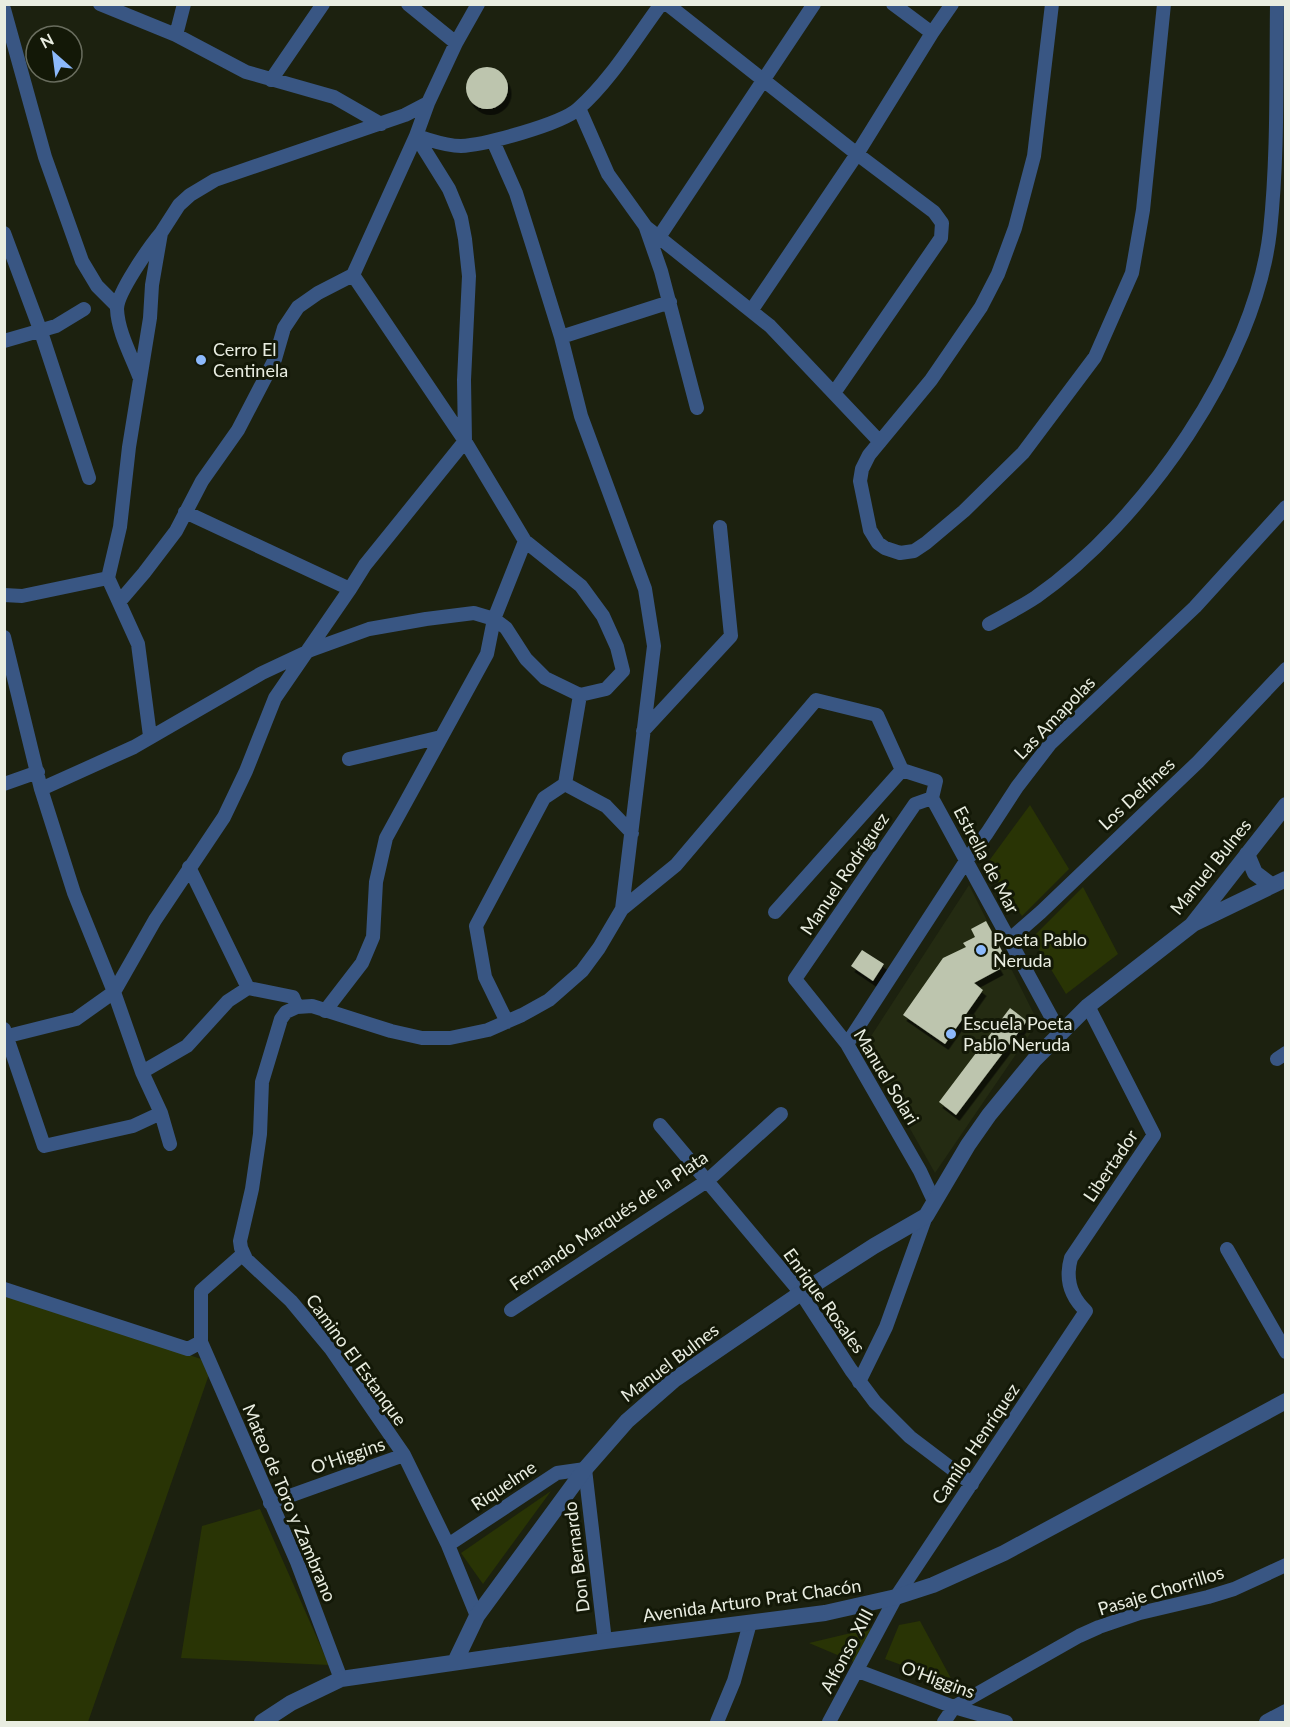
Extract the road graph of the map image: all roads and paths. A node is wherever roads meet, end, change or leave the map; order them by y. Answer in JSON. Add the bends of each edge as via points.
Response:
{"nodes":[{"id":1,"x":100,"y":4,"type":"edge"},
{"id":2,"x":184,"y":4,"type":"edge"},
{"id":3,"x":323,"y":4,"type":"edge"},
{"id":4,"x":408,"y":4,"type":"edge"},
{"id":5,"x":478,"y":4,"type":"edge"},
{"id":6,"x":661,"y":4,"type":"edge"},
{"id":7,"x":667,"y":4,"type":"edge"},
{"id":8,"x":814,"y":4,"type":"edge"},
{"id":9,"x":893,"y":4,"type":"edge"},
{"id":10,"x":952,"y":4,"type":"edge"},
{"id":11,"x":1052,"y":4,"type":"edge"},
{"id":12,"x":1164,"y":4,"type":"edge"},
{"id":13,"x":1277,"y":4,"type":"edge"},
{"id":14,"x":4,"y":9,"type":"edge"},
{"id":15,"x":932,"y":33,"type":"junction"},
{"id":16,"x":176,"y":35,"type":"junction"},
{"id":17,"x":456,"y":43,"type":"junction"},
{"id":18,"x":271,"y":80,"type":"junction"},
{"id":19,"x":763,"y":81,"type":"junction"},
{"id":20,"x":428,"y":103,"type":"junction"},
{"id":21,"x":579,"y":108,"type":"junction"},
{"id":22,"x":381,"y":124,"type":"junction"},
{"id":23,"x":416,"y":136,"type":"junction"},
{"id":24,"x":493,"y":141,"type":"junction"},
{"id":25,"x":857,"y":154,"type":"junction"},
{"id":26,"x":646,"y":227,"type":"junction"},
{"id":27,"x":4,"y":233,"type":"edge"},
{"id":28,"x":161,"y":233,"type":"junction"},
{"id":29,"x":659,"y":237,"type":"junction"},
{"id":30,"x":353,"y":275,"type":"junction"},
{"id":31,"x":670,"y":302,"type":"junction"},
{"id":32,"x":117,"y":306,"type":"junction"},
{"id":33,"x":84,"y":309,"type":"dead end"},
{"id":34,"x":752,"y":310,"type":"junction"},
{"id":35,"x":41,"y":332,"type":"junction"},
{"id":36,"x":561,"y":337,"type":"junction"},
{"id":37,"x":4,"y":341,"type":"edge"},
{"id":38,"x":139,"y":377,"type":"junction"},
{"id":39,"x":834,"y":393,"type":"junction"},
{"id":40,"x":698,"y":408,"type":"dead end"},
{"id":41,"x":465,"y":441,"type":"junction"},
{"id":42,"x":880,"y":442,"type":"junction"},
{"id":43,"x":89,"y":478,"type":"dead end"},
{"id":44,"x":1286,"y":507,"type":"edge"},
{"id":45,"x":185,"y":512,"type":"junction"},
{"id":46,"x":720,"y":527,"type":"dead end"},
{"id":47,"x":525,"y":541,"type":"junction"},
{"id":48,"x":108,"y":578,"type":"junction"},
{"id":49,"x":350,"y":589,"type":"junction"},
{"id":50,"x":4,"y":595,"type":"edge"},
{"id":51,"x":120,"y":601,"type":"junction"},
{"id":52,"x":494,"y":619,"type":"junction"},
{"id":53,"x":988,"y":624,"type":"dead end"},
{"id":54,"x":4,"y":637,"type":"edge"},
{"id":55,"x":306,"y":653,"type":"junction"},
{"id":56,"x":1286,"y":669,"type":"edge"},
{"id":57,"x":580,"y":695,"type":"junction"},
{"id":58,"x":643,"y":731,"type":"junction"},
{"id":59,"x":150,"y":736,"type":"junction"},
{"id":60,"x":441,"y":737,"type":"junction"},
{"id":61,"x":349,"y":759,"type":"dead end"},
{"id":62,"x":902,"y":770,"type":"junction"},
{"id":63,"x":38,"y":772,"type":"junction"},
{"id":64,"x":4,"y":784,"type":"edge"},
{"id":65,"x":565,"y":784,"type":"junction"},
{"id":66,"x":41,"y":789,"type":"junction"},
{"id":67,"x":932,"y":798,"type":"junction"},
{"id":68,"x":1286,"y":805,"type":"edge"},
{"id":69,"x":632,"y":833,"type":"junction"},
{"id":70,"x":1247,"y":854,"type":"junction"},
{"id":71,"x":966,"y":861,"type":"junction"},
{"id":72,"x":189,"y":867,"type":"junction"},
{"id":73,"x":1278,"y":882,"type":"edge"},
{"id":74,"x":622,"y":909,"type":"junction"},
{"id":75,"x":775,"y":912,"type":"dead end"},
{"id":76,"x":1192,"y":925,"type":"junction"},
{"id":77,"x":1008,"y":940,"type":"junction"},
{"id":78,"x":795,"y":979,"type":"joint"},
{"id":79,"x":248,"y":988,"type":"junction"},
{"id":80,"x":114,"y":992,"type":"junction"},
{"id":81,"x":1088,"y":1006,"type":"junction"},
{"id":82,"x":297,"y":1007,"type":"junction"},
{"id":83,"x":325,"y":1011,"type":"junction"},
{"id":84,"x":507,"y":1022,"type":"junction"},
{"id":85,"x":1060,"y":1033,"type":"junction"},
{"id":86,"x":5,"y":1034,"type":"edge"},
{"id":87,"x":847,"y":1044,"type":"junction"},
{"id":88,"x":142,"y":1072,"type":"junction"},
{"id":89,"x":161,"y":1113,"type":"junction"},
{"id":90,"x":781,"y":1114,"type":"dead end"},
{"id":91,"x":660,"y":1125,"type":"dead end"},
{"id":92,"x":170,"y":1144,"type":"dead end"},
{"id":93,"x":706,"y":1181,"type":"junction"},
{"id":94,"x":930,"y":1209,"type":"junction"},
{"id":95,"x":1227,"y":1249,"type":"dead end"},
{"id":96,"x":243,"y":1254,"type":"junction"},
{"id":97,"x":4,"y":1289,"type":"edge"},
{"id":98,"x":801,"y":1293,"type":"junction"},
{"id":99,"x":511,"y":1310,"type":"dead end"},
{"id":100,"x":1086,"y":1311,"type":"joint"},
{"id":101,"x":201,"y":1342,"type":"junction"},
{"id":102,"x":1286,"y":1352,"type":"edge"},
{"id":103,"x":859,"y":1383,"type":"junction"},
{"id":104,"x":1286,"y":1401,"type":"edge"},
{"id":105,"x":404,"y":1455,"type":"junction"},
{"id":106,"x":585,"y":1469,"type":"junction"},
{"id":107,"x":972,"y":1484,"type":"junction"},
{"id":108,"x":270,"y":1503,"type":"junction"},
{"id":109,"x":448,"y":1545,"type":"junction"},
{"id":110,"x":1286,"y":1565,"type":"edge"},
{"id":111,"x":896,"y":1597,"type":"junction"},
{"id":112,"x":477,"y":1616,"type":"junction"},
{"id":113,"x":750,"y":1623,"type":"junction"},
{"id":114,"x":605,"y":1641,"type":"junction"},
{"id":115,"x":455,"y":1662,"type":"junction"},
{"id":116,"x":858,"y":1671,"type":"junction"},
{"id":117,"x":341,"y":1679,"type":"junction"},
{"id":118,"x":954,"y":1707,"type":"junction"},
{"id":119,"x":1286,"y":1712,"type":"edge"},
{"id":120,"x":262,"y":1722,"type":"edge"},
{"id":121,"x":717,"y":1722,"type":"edge"},
{"id":122,"x":829,"y":1722,"type":"edge"},
{"id":123,"x":944,"y":1722,"type":"edge"},
{"id":124,"x":1006,"y":1722,"type":"edge"},
{"id":125,"x":1267,"y":1722,"type":"edge"}],
"edges":[{"from":1,"to":16,"type":"street"},
{"from":2,"to":16,"type":"street"},
{"from":3,"to":18,"type":"street"},
{"from":4,"to":17,"type":"street"},
{"from":5,"to":17,"type":"street"},
{"from":6,"to":21,"type":"street"},
{"from":7,"to":19,"type":"street"},
{"from":8,"to":19,"type":"street"},
{"from":9,"to":15,"type":"street"},
{"from":10,"to":15,"type":"street"},
{"from":11,"to":42,"type":"street","via":[[1034,156],[1016,228],[998,274],[981,307],[931,380]]},
{"from":12,"to":42,"type":"street","via":[[1143,210],[1132,273],[1095,357],[1023,453],[964,511],[914,551],[900,553],[885,548],[870,530],[860,475]]},
{"from":13,"to":53,"type":"street","via":[[1270,232],[1256,297],[1234,354],[1170,460],[1118,523],[1050,586]]},
{"from":14,"to":32,"type":"street","via":[[45,157],[81,261],[97,286]]},
{"from":15,"to":25,"type":"street"},
{"from":16,"to":18,"type":"street","via":[[246,72]]},
{"from":17,"to":20,"type":"street"},
{"from":18,"to":22,"type":"street","via":[[334,97]]},
{"from":19,"to":25,"type":"street"},
{"from":19,"to":29,"type":"street"},
{"from":20,"to":22,"type":"street"},
{"from":20,"to":23,"type":"street"},
{"from":21,"to":24,"type":"street","via":[[562,118]]},
{"from":21,"to":26,"type":"street","via":[[608,174]]},
{"from":22,"to":28,"type":"street","via":[[215,180],[179,205]]},
{"from":23,"to":24,"type":"street","via":[[444,145]]},
{"from":23,"to":30,"type":"street"},
{"from":23,"to":41,"type":"street","via":[[449,189],[465,238],[469,276]]},
{"from":24,"to":36,"type":"street","via":[[516,193]]},
{"from":25,"to":34,"type":"street"},
{"from":25,"to":39,"type":"street","via":[[934,212],[943,230]]},
{"from":26,"to":29,"type":"street"},
{"from":26,"to":31,"type":"street"},
{"from":27,"to":35,"type":"street"},
{"from":28,"to":32,"type":"street","via":[[145,252]]},
{"from":28,"to":38,"type":"street"},
{"from":29,"to":34,"type":"street"},
{"from":30,"to":41,"type":"street"},
{"from":30,"to":45,"type":"street","via":[[298,307],[284,328],[275,359],[238,430]]},
{"from":31,"to":36,"type":"street"},
{"from":31,"to":40,"type":"street"},
{"from":32,"to":38,"type":"street"},
{"from":33,"to":35,"type":"street"},
{"from":34,"to":39,"type":"street"},
{"from":35,"to":37,"type":"street"},
{"from":35,"to":43,"type":"street"},
{"from":36,"to":58,"type":"street","via":[[581,416],[645,589],[654,645]]},
{"from":38,"to":48,"type":"street","via":[[120,527]]},
{"from":39,"to":42,"type":"street"},
{"from":41,"to":47,"type":"street"},
{"from":41,"to":49,"type":"street","via":[[394,527]]},
{"from":44,"to":71,"type":"street","name":"Las Amapolas","via":[[1195,607],[1050,744]]},
{"from":45,"to":49,"type":"street"},
{"from":45,"to":51,"type":"street","via":[[176,531]]},
{"from":46,"to":58,"type":"street","via":[[731,636]]},
{"from":47,"to":52,"type":"street"},
{"from":47,"to":57,"type":"street","via":[[581,586],[603,616],[617,647],[622,671],[606,689]]},
{"from":48,"to":50,"type":"street","via":[[22,596]]},
{"from":48,"to":51,"type":"street"},
{"from":49,"to":55,"type":"street"},
{"from":51,"to":59,"type":"street","via":[[138,644]]},
{"from":52,"to":55,"type":"street","via":[[474,613],[403,622],[369,629]]},
{"from":52,"to":57,"type":"street","via":[[506,628],[526,659],[545,678]]},
{"from":52,"to":60,"type":"street","via":[[487,654]]},
{"from":54,"to":63,"type":"street"},
{"from":55,"to":59,"type":"street","via":[[262,673]]},
{"from":55,"to":72,"type":"street","via":[[275,698],[224,816]]},
{"from":56,"to":77,"type":"street","name":"Los Delfines","via":[[1198,762]]},
{"from":57,"to":65,"type":"street"},
{"from":58,"to":69,"type":"street"},
{"from":59,"to":66,"type":"street"},
{"from":60,"to":61,"type":"street"},
{"from":60,"to":83,"type":"street","via":[[386,838],[376,882],[373,937],[362,963]]},
{"from":62,"to":67,"type":"street","name":"Estrella de Mar","via":[[936,781]]},
{"from":62,"to":74,"type":"street","via":[[877,716],[816,700],[676,865]]},
{"from":62,"to":75,"type":"street"},
{"from":63,"to":64,"type":"street"},
{"from":63,"to":66,"type":"street"},
{"from":65,"to":69,"type":"street","via":[[606,806]]},
{"from":65,"to":84,"type":"street","via":[[543,798],[476,926],[485,977]]},
{"from":66,"to":80,"type":"street","via":[[74,893]]},
{"from":67,"to":71,"type":"street","name":"Estrella de Mar"},
{"from":67,"to":78,"type":"street","name":"Manuel Rodríguez","via":[[915,804]]},
{"from":68,"to":70,"type":"street","name":"Manuel Bulnes"},
{"from":69,"to":74,"type":"street"},
{"from":70,"to":73,"type":"street","via":[[1255,873]]},
{"from":70,"to":76,"type":"street","name":"Manuel Bulnes"},
{"from":71,"to":77,"type":"street","name":"Estrella de Mar"},
{"from":71,"to":87,"type":"street","name":"Las Amapolas"},
{"from":72,"to":79,"type":"street"},
{"from":72,"to":80,"type":"street"},
{"from":73,"to":76,"type":"street"},
{"from":74,"to":84,"type":"street","via":[[582,971],[549,1000]]},
{"from":76,"to":81,"type":"street","name":"Manuel Bulnes"},
{"from":77,"to":85,"type":"street","name":"Estrella de Mar"},
{"from":78,"to":87,"type":"street","name":"Manuel Solari"},
{"from":79,"to":82,"type":"street","via":[[292,997]]},
{"from":79,"to":88,"type":"street","via":[[228,1001],[187,1046]]},
{"from":80,"to":86,"type":"street","via":[[76,1019]]},
{"from":80,"to":88,"type":"street"},
{"from":81,"to":85,"type":"street","name":"Manuel Bulnes"},
{"from":81,"to":100,"type":"street","name":"Libertador","via":[[1154,1135],[1071,1258],[1070,1288]]},
{"from":82,"to":83,"type":"street","via":[[312,1006]]},
{"from":82,"to":96,"type":"street","via":[[281,1018],[262,1082],[257,1156],[240,1241]]},
{"from":83,"to":84,"type":"street","via":[[429,1038],[450,1038]]},
{"from":85,"to":94,"type":"street","name":"Manuel Bulnes","via":[[989,1115]]},
{"from":86,"to":89,"type":"street","via":[[44,1146],[133,1126]]},
{"from":87,"to":94,"type":"street","name":"Manuel Solari","via":[[920,1172]]},
{"from":88,"to":89,"type":"street"},
{"from":89,"to":92,"type":"street"},
{"from":90,"to":93,"type":"street","name":"Fernando Marqués de la Plata"},
{"from":91,"to":93,"type":"street","name":"Enrique Rosales"},
{"from":93,"to":98,"type":"street","name":"Enrique Rosales"},
{"from":93,"to":99,"type":"street","name":"Fernando Marqués de la Plata"},
{"from":94,"to":98,"type":"street","name":"Manuel Bulnes"},
{"from":94,"to":103,"type":"street","name":"Manuel Bulnes","via":[[886,1327]]},
{"from":95,"to":102,"type":"street"},
{"from":96,"to":101,"type":"street","via":[[201,1291]]},
{"from":96,"to":105,"type":"street","name":"Camino El Estanque","via":[[310,1323]]},
{"from":97,"to":101,"type":"street","via":[[188,1349]]},
{"from":98,"to":103,"type":"street","name":"Enrique Rosales"},
{"from":98,"to":106,"type":"street","name":"Manuel Bulnes","via":[[674,1380],[612,1436]]},
{"from":100,"to":107,"type":"street","name":"Camilo Henríquez"},
{"from":101,"to":108,"type":"street","name":"Mateo de Toro y Zambrano"},
{"from":103,"to":107,"type":"street","name":"Enrique Rosales","via":[[910,1437]]},
{"from":104,"to":111,"type":"street","name":"Avenida Arturo Prat Chacón","via":[[1004,1553]]},
{"from":105,"to":108,"type":"street","name":"O'Higgins"},
{"from":105,"to":109,"type":"street","name":"Camino El Estanque"},
{"from":106,"to":109,"type":"street","name":"Riquelme","via":[[556,1473]]},
{"from":106,"to":112,"type":"street","name":"Manuel Bulnes"},
{"from":106,"to":114,"type":"street","name":"Don Bernardo"},
{"from":107,"to":111,"type":"street","name":"Camilo Henríquez"},
{"from":108,"to":117,"type":"street","name":"Mateo de Toro y Zambrano"},
{"from":109,"to":112,"type":"street","name":"Camino El Estanque"},
{"from":110,"to":118,"type":"street","name":"Pasaje Chorrillos","via":[[1208,1597],[1099,1627]]},
{"from":111,"to":113,"type":"street","name":"Avenida Arturo Prat Chacón","via":[[825,1614]]},
{"from":111,"to":116,"type":"street","name":"Alfonso XIII"},
{"from":112,"to":115,"type":"street","name":"Manuel Bulnes"},
{"from":113,"to":114,"type":"street","name":"Avenida Arturo Prat Chacón"},
{"from":113,"to":121,"type":"street","via":[[734,1681]]},
{"from":114,"to":115,"type":"street","name":"Avenida Arturo Prat Chacón"},
{"from":115,"to":117,"type":"street","name":"Avenida Arturo Prat Chacón"},
{"from":116,"to":118,"type":"street","name":"O'Higgins"},
{"from":116,"to":122,"type":"street","name":"Alfonso XIII"},
{"from":117,"to":120,"type":"street","name":"Avenida Arturo Prat Chacón"},
{"from":118,"to":123,"type":"street"},
{"from":118,"to":124,"type":"street","name":"O'Higgins"},
{"from":119,"to":125,"type":"street"}]}
